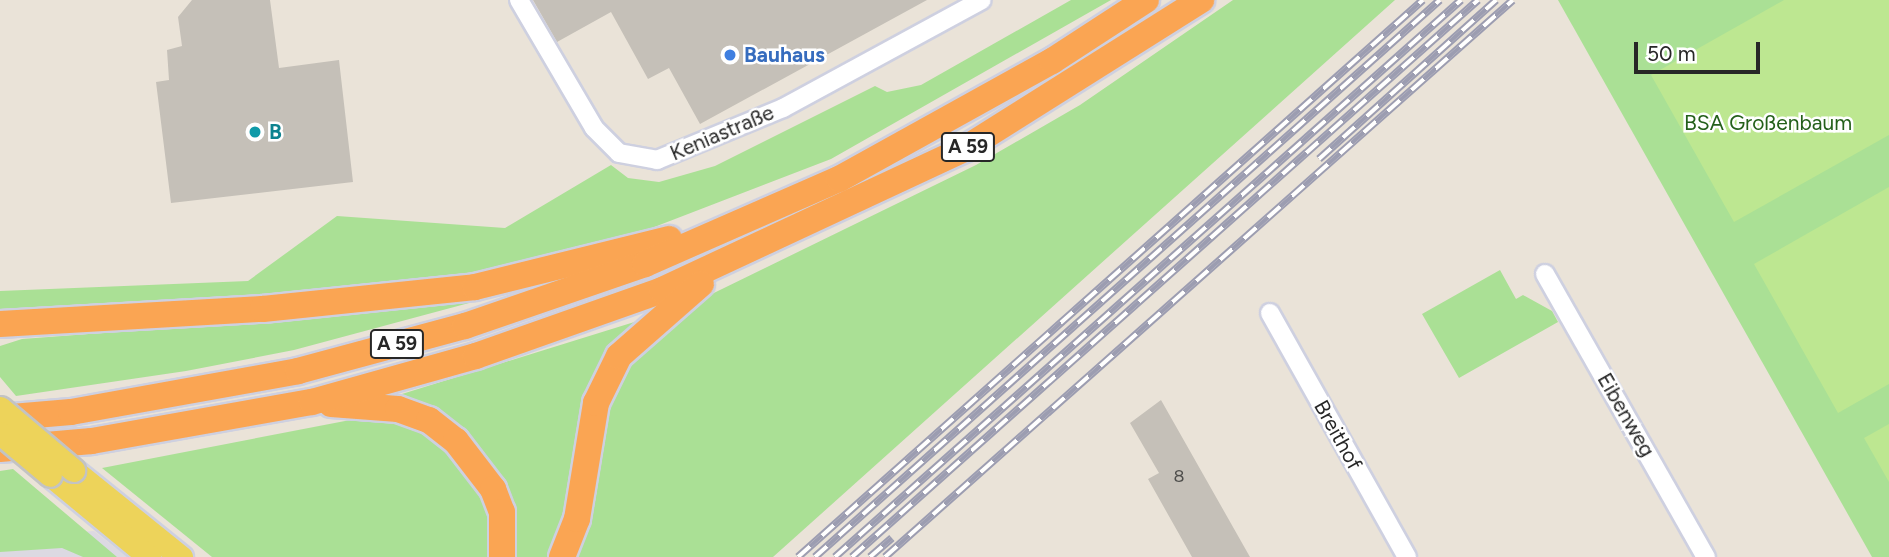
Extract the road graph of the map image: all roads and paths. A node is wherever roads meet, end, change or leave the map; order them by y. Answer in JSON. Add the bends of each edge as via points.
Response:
{"nodes":[{"id":1,"x":519,"y":0,"type":"edge"},
{"id":2,"x":982,"y":0,"type":"edge"},
{"id":3,"x":1146,"y":0,"type":"edge"},
{"id":4,"x":1202,"y":0,"type":"edge"},
{"id":5,"x":778,"y":209,"type":"junction"},
{"id":6,"x":730,"y":263,"type":"junction"},
{"id":7,"x":1545,"y":274,"type":"dead end"},
{"id":8,"x":1270,"y":313,"type":"dead end"},
{"id":9,"x":6,"y":327,"type":"edge"},
{"id":10,"x":312,"y":402,"type":"junction"},
{"id":11,"x":0,"y":408,"type":"edge"},
{"id":12,"x":0,"y":418,"type":"edge"},
{"id":13,"x":0,"y":433,"type":"edge"},
{"id":14,"x":0,"y":449,"type":"edge"},
{"id":15,"x":149,"y":557,"type":"edge"},
{"id":16,"x":181,"y":557,"type":"edge"},
{"id":17,"x":502,"y":557,"type":"edge"},
{"id":18,"x":562,"y":557,"type":"edge"},
{"id":19,"x":1407,"y":557,"type":"edge"},
{"id":20,"x":1706,"y":557,"type":"edge"}],
"edges":[{"from":1,"to":2,"type":"street","name":"Keniastraße","via":[[594,128],[619,153],[657,160],[783,108]]},
{"from":3,"to":5,"type":"highway","number":"A 59","via":[[949,121]]},
{"from":4,"to":6,"type":"highway","number":"A 59","via":[[966,148]]},
{"from":5,"to":9,"type":"highway","via":[[475,288]]},
{"from":5,"to":12,"type":"highway","number":"A 59","via":[[645,264],[439,333],[223,385]]},
{"from":6,"to":10,"type":"highway","number":"A 59","via":[[476,356]]},
{"from":6,"to":18,"type":"highway","via":[[641,331],[619,356],[596,402],[577,519]]},
{"from":7,"to":20,"type":"street","name":"Eibenweg"},
{"from":8,"to":19,"type":"street","name":"Breithof"},
{"from":10,"to":14,"type":"highway","number":"A 59","via":[[104,439]]},
{"from":10,"to":17,"type":"highway","via":[[398,409],[429,420],[456,441],[493,489],[502,512]]},
{"from":11,"to":16,"type":"main road","bridge":true},
{"from":13,"to":15,"type":"main road","bridge":true}]}
